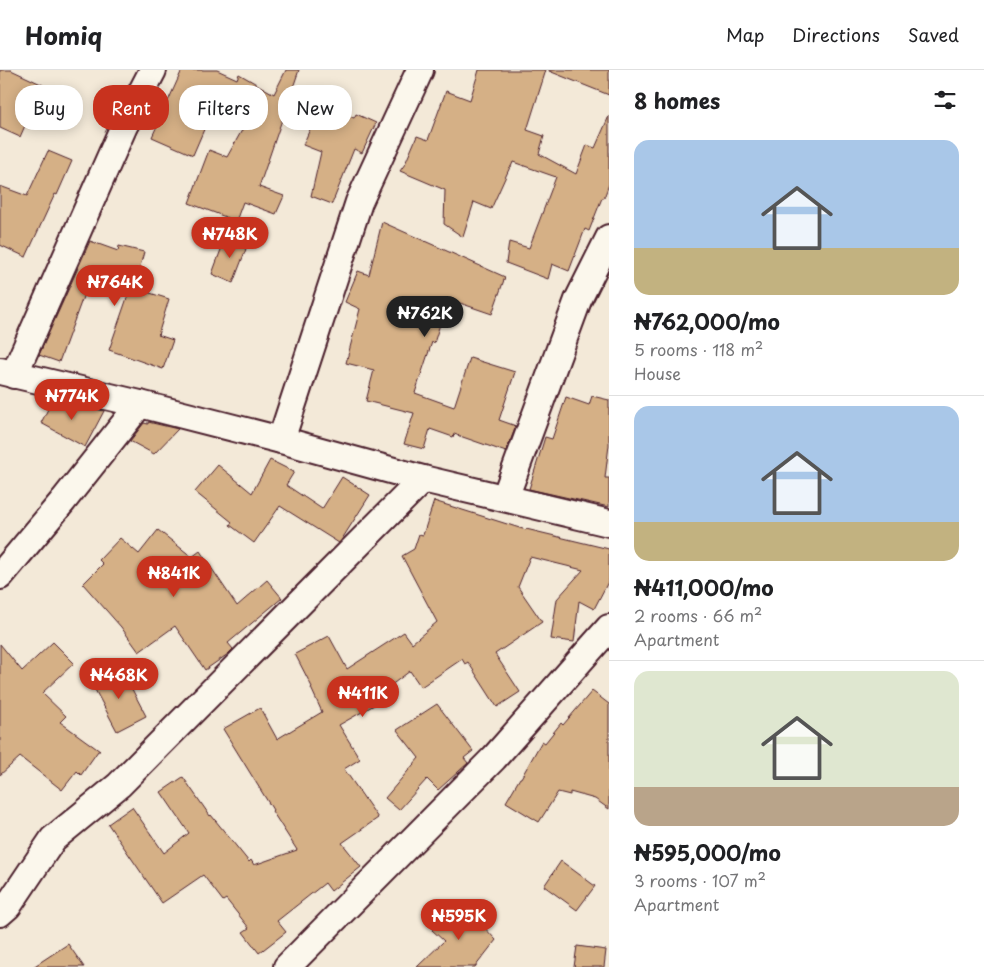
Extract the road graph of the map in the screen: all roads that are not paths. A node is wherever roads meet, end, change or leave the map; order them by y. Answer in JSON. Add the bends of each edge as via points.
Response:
{"nodes":[{"id":1,"x":153,"y":70,"type":"edge"},
{"id":2,"x":420,"y":70,"type":"edge"},
{"id":3,"x":609,"y":238,"type":"edge"},
{"id":4,"x":7,"y":373,"type":"edge"},
{"id":5,"x":140,"y":404,"type":"junction"},
{"id":6,"x":280,"y":440,"type":"junction"},
{"id":7,"x":423,"y":479,"type":"junction"},
{"id":8,"x":505,"y":498,"type":"junction"},
{"id":9,"x":609,"y":523,"type":"edge"},
{"id":10,"x":0,"y":576,"type":"edge"},
{"id":11,"x":609,"y":628,"type":"edge"},
{"id":12,"x":0,"y":913,"type":"edge"},
{"id":13,"x":287,"y":967,"type":"edge"}],
"edges":[{"from":1,"to":4,"type":"street"},
{"from":2,"to":6,"type":"street","via":[[359,202]]},
{"from":3,"to":8,"type":"street","via":[[578,300]]},
{"from":4,"to":5,"type":"street"},
{"from":5,"to":6,"type":"street"},
{"from":5,"to":10,"type":"street"},
{"from":6,"to":7,"type":"street"},
{"from":7,"to":8,"type":"street"},
{"from":7,"to":12,"type":"street","via":[[119,785],[53,840]]},
{"from":8,"to":9,"type":"street"},
{"from":11,"to":13,"type":"street","via":[[494,758]]}]}
